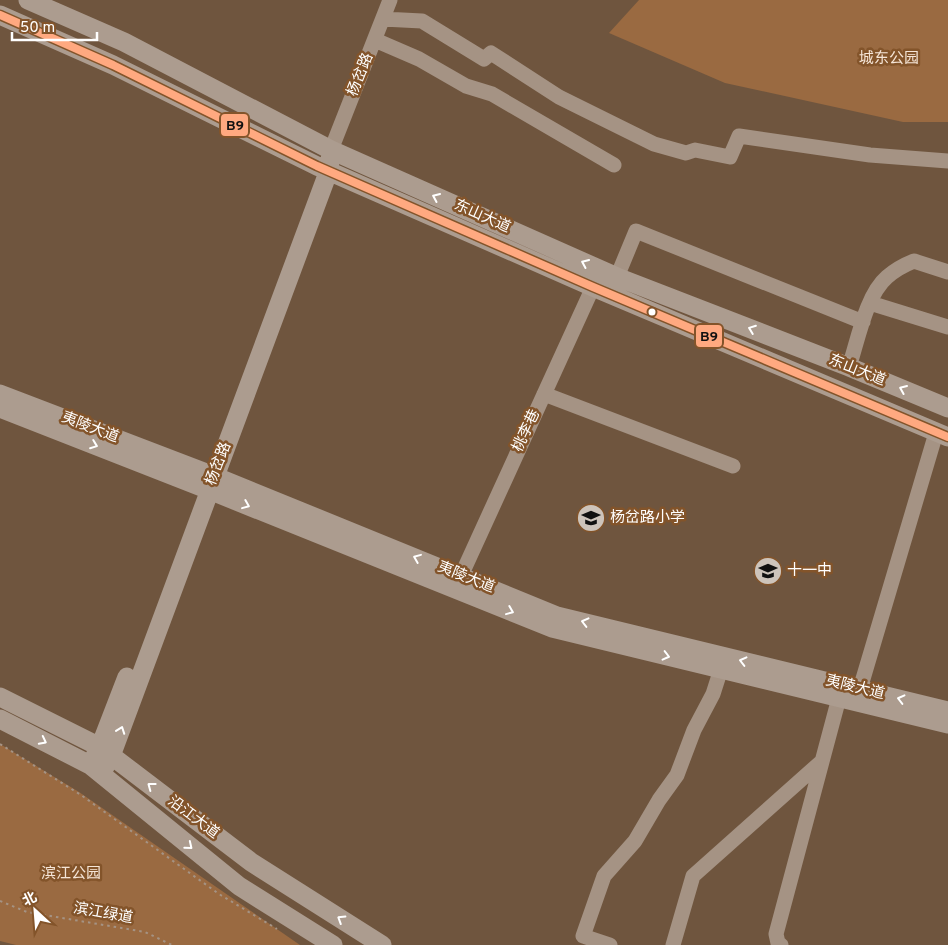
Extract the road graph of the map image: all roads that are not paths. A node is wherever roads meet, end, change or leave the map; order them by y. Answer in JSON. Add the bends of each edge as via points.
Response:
{"nodes":[{"id":1,"x":28,"y":0,"type":"edge"},
{"id":2,"x":390,"y":0,"type":"edge"},
{"id":3,"x":0,"y":15,"type":"edge"},
{"id":4,"x":383,"y":19,"type":"junction"},
{"id":5,"x":375,"y":40,"type":"junction"},
{"id":6,"x":331,"y":150,"type":"junction"},
{"id":7,"x":948,"y":161,"type":"edge"},
{"id":8,"x":614,"y":164,"type":"dead end"},
{"id":9,"x":323,"y":168,"type":"junction"},
{"id":10,"x":948,"y":272,"type":"edge"},
{"id":11,"x":617,"y":277,"type":"junction"},
{"id":12,"x":593,"y":287,"type":"junction"},
{"id":13,"x":870,"y":303,"type":"junction"},
{"id":14,"x":863,"y":322,"type":"junction"},
{"id":15,"x":948,"y":327,"type":"edge"},
{"id":16,"x":849,"y":367,"type":"junction"},
{"id":17,"x":0,"y":394,"type":"edge"},
{"id":18,"x":544,"y":394,"type":"junction"},
{"id":19,"x":0,"y":408,"type":"edge"},
{"id":20,"x":948,"y":408,"type":"edge"},
{"id":21,"x":942,"y":435,"type":"edge"},
{"id":22,"x":732,"y":466,"type":"dead end"},
{"id":23,"x":207,"y":481,"type":"junction"},
{"id":24,"x":461,"y":576,"type":"junction"},
{"id":25,"x":721,"y":669,"type":"junction"},
{"id":26,"x":860,"y":689,"type":"junction"},
{"id":27,"x":0,"y":697,"type":"edge"},
{"id":28,"x":838,"y":698,"type":"junction"},
{"id":29,"x":948,"y":711,"type":"edge"},
{"id":30,"x":0,"y":719,"type":"edge"},
{"id":31,"x":948,"y":724,"type":"edge"},
{"id":32,"x":106,"y":751,"type":"junction"},
{"id":33,"x":822,"y":762,"type":"junction"},
{"id":34,"x":95,"y":770,"type":"junction"},
{"id":35,"x":333,"y":945,"type":"edge"},
{"id":36,"x":382,"y":945,"type":"edge"},
{"id":37,"x":610,"y":945,"type":"edge"},
{"id":38,"x":673,"y":945,"type":"edge"},
{"id":39,"x":781,"y":945,"type":"edge"}],
"edges":[{"from":1,"to":6,"type":"main road","name":"东山大道","via":[[124,42]]},
{"from":2,"to":4,"type":"street","name":"杨岔路"},
{"from":3,"to":9,"type":"main road","name":"东山大道","via":[[113,65]]},
{"from":4,"to":5,"type":"street","name":"杨岔路"},
{"from":4,"to":7,"type":"street","via":[[422,21],[484,59],[491,53],[559,97],[654,144],[730,157],[738,136],[870,156]]},
{"from":5,"to":6,"type":"street","name":"杨岔路"},
{"from":5,"to":8,"type":"street","via":[[419,59],[466,86],[492,94]]},
{"from":6,"to":9,"type":"main road","name":"杨岔路"},
{"from":11,"to":6,"type":"main road","name":"东山大道","one_way":true},
{"from":9,"to":12,"type":"main road","name":"东山大道"},
{"from":9,"to":23,"type":"main road","name":"杨岔路"},
{"from":10,"to":13,"type":"street","via":[[914,261],[901,266],[874,292]]},
{"from":11,"to":14,"type":"street","via":[[636,231]]},
{"from":16,"to":11,"type":"main road","name":"东山大道","one_way":true},
{"from":12,"to":18,"type":"street","name":"桃李巷"},
{"from":12,"to":21,"type":"main road","name":"东山大道"},
{"from":13,"to":14,"type":"street"},
{"from":13,"to":15,"type":"street"},
{"from":14,"to":16,"type":"street"},
{"from":20,"to":16,"type":"main road","name":"东山大道","one_way":true},
{"from":17,"to":23,"type":"main road","name":"夷陵大道"},
{"from":18,"to":22,"type":"street"},
{"from":18,"to":24,"type":"street","name":"桃李巷"},
{"from":19,"to":23,"type":"main road","name":"夷陵大道","one_way":true},
{"from":21,"to":26,"type":"street"},
{"from":24,"to":23,"type":"main road","name":"夷陵大道","one_way":true},
{"from":23,"to":25,"type":"main road","name":"夷陵大道","one_way":true,"via":[[552,628]]},
{"from":23,"to":32,"type":"main road","name":"杨岔路"},
{"from":26,"to":24,"type":"main road","name":"夷陵大道","one_way":true,"via":[[556,616]]},
{"from":25,"to":28,"type":"main road","name":"夷陵大道"},
{"from":25,"to":37,"type":"street","via":[[678,775],[635,841],[604,876],[583,936]]},
{"from":29,"to":26,"type":"main road","name":"夷陵大道","one_way":true},
{"from":27,"to":32,"type":"main road","name":"沿江大道"},
{"from":28,"to":31,"type":"main road","name":"夷陵大道"},
{"from":28,"to":33,"type":"street"},
{"from":30,"to":34,"type":"main road","name":"沿江大道","one_way":true},
{"from":32,"to":34,"type":"main road","name":"杨岔路"},
{"from":36,"to":32,"type":"main road","name":"沿江大道","one_way":true,"via":[[251,862]]},
{"from":33,"to":38,"type":"street","via":[[693,876]]},
{"from":33,"to":39,"type":"street","via":[[776,934]]},
{"from":34,"to":35,"type":"main road","name":"沿江大道","one_way":true,"via":[[239,886]]}]}
